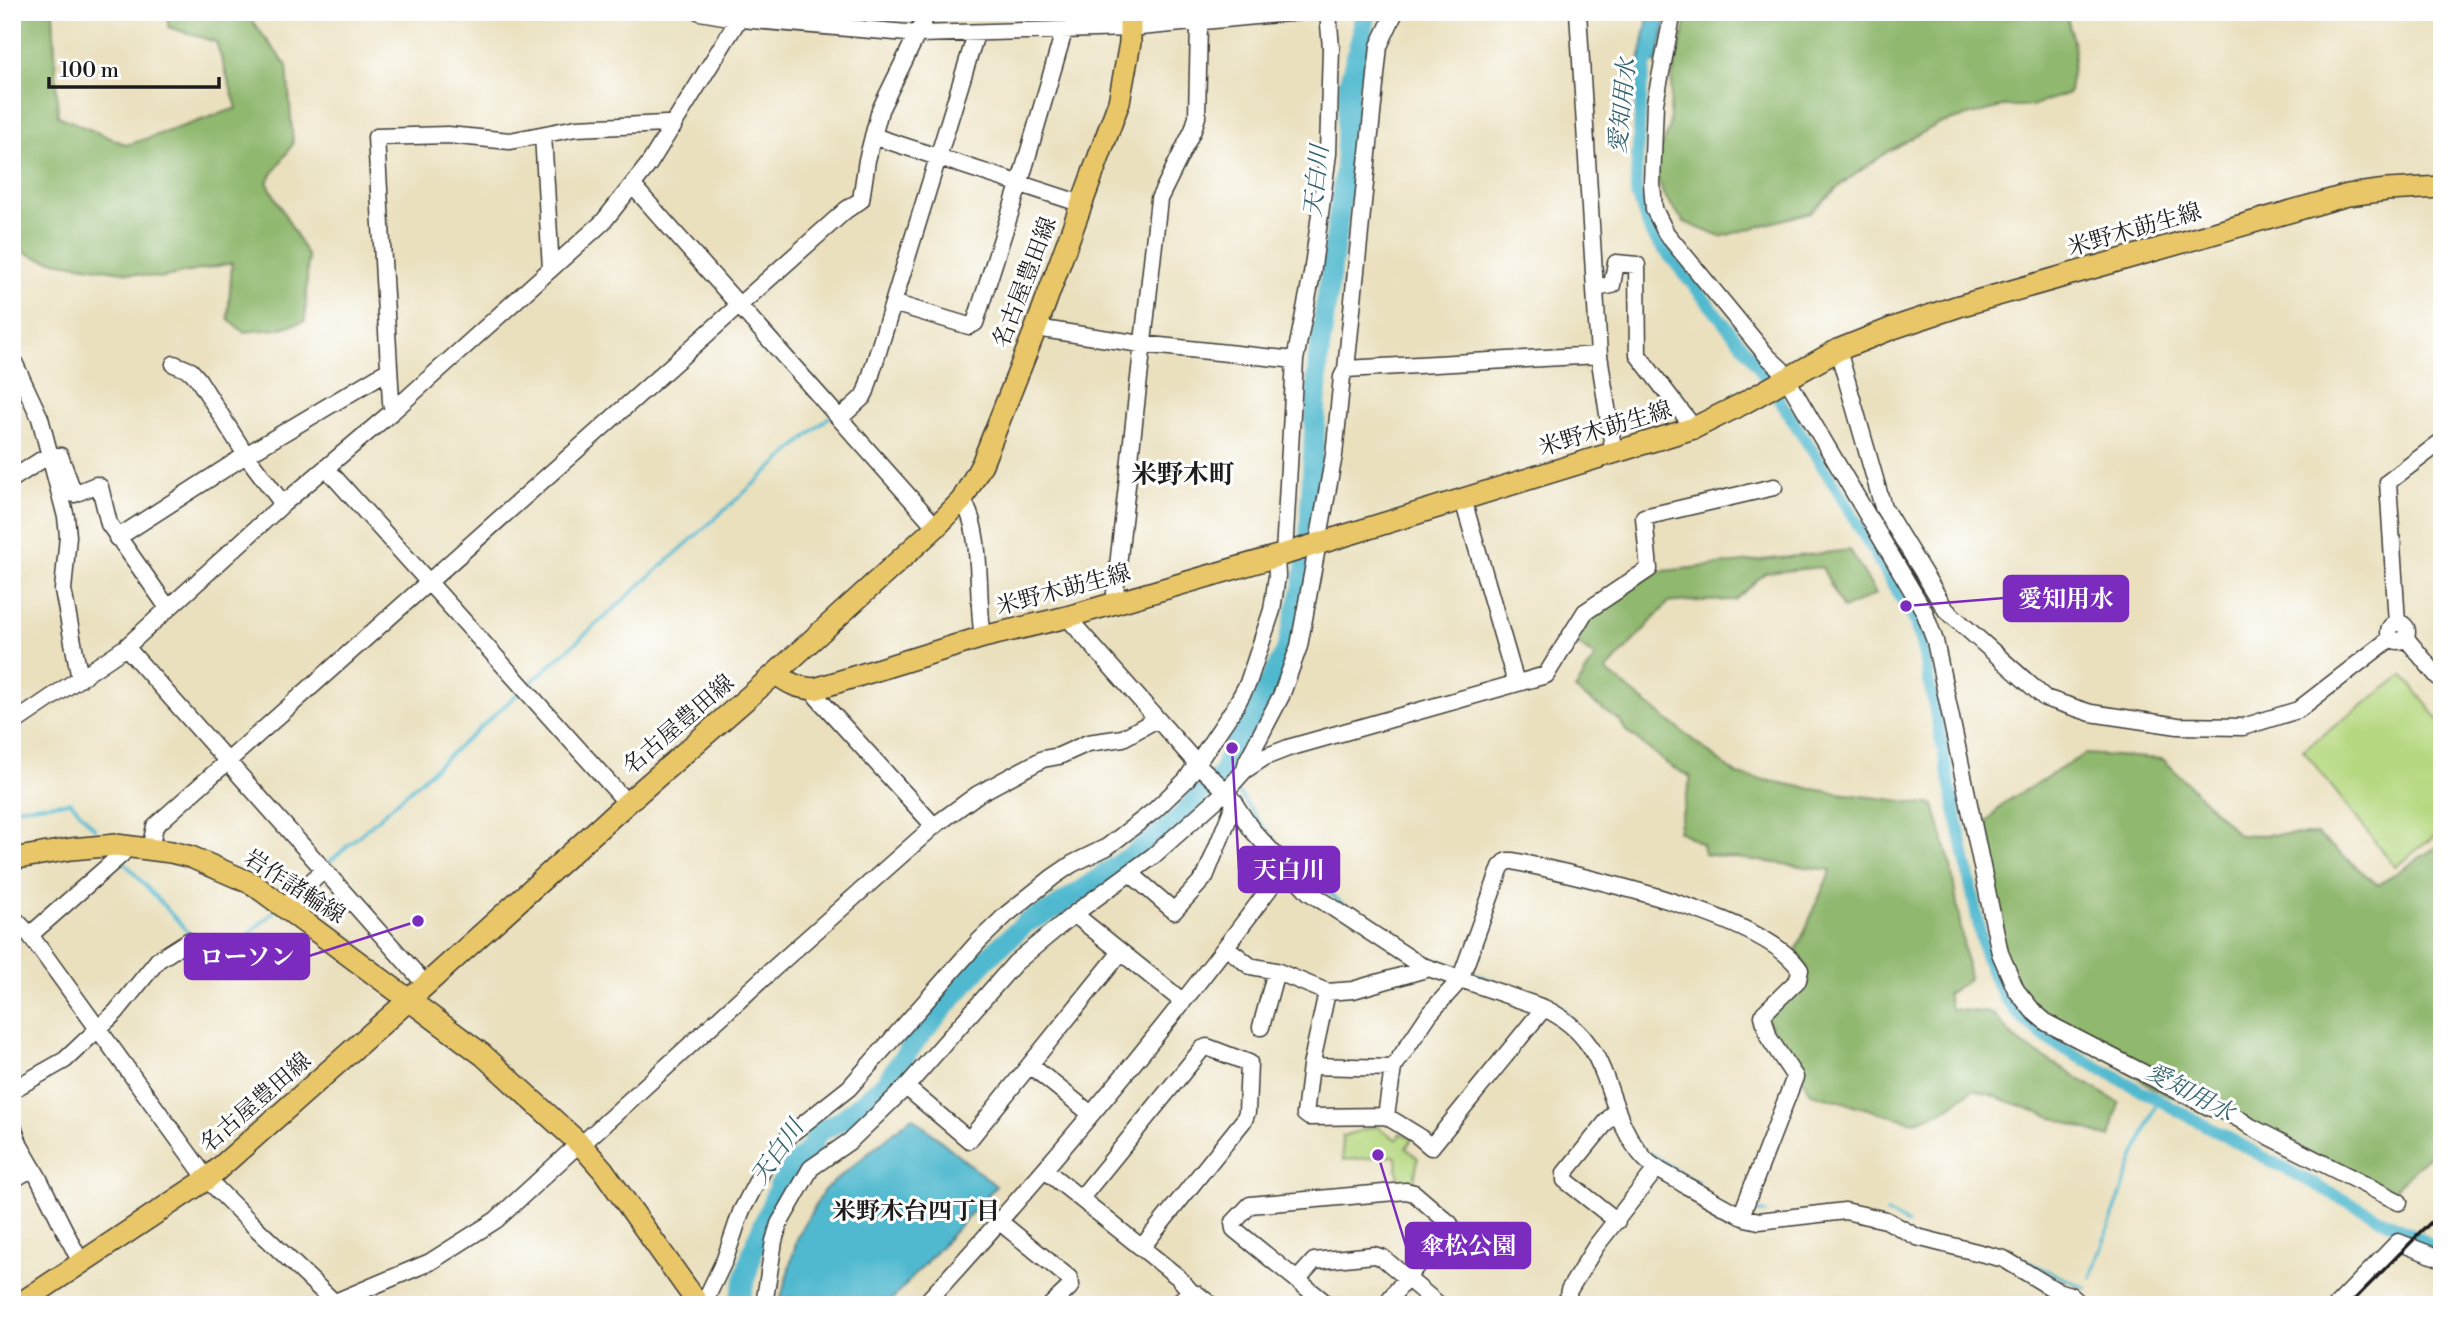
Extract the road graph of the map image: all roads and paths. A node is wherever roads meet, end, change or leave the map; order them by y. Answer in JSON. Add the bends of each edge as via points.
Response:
{"nodes":[{"id":1,"x":701,"y":12,"type":"edge"},
{"id":2,"x":928,"y":12,"type":"edge"},
{"id":3,"x":1299,"y":12,"type":"edge"},
{"id":4,"x":1328,"y":12,"type":"edge"},
{"id":5,"x":1395,"y":12,"type":"edge"},
{"id":6,"x":1578,"y":12,"type":"edge"},
{"id":7,"x":1673,"y":12,"type":"edge"},
{"id":8,"x":742,"y":15,"type":"edge"},
{"id":9,"x":1130,"y":20,"type":"edge"},
{"id":10,"x":1199,"y":23,"type":"junction"},
{"id":11,"x":1064,"y":31,"type":"junction"},
{"id":12,"x":919,"y":34,"type":"junction"},
{"id":13,"x":976,"y":34,"type":"junction"},
{"id":14,"x":673,"y":127,"type":"junction"},
{"id":15,"x":543,"y":135,"type":"junction"},
{"id":16,"x":873,"y":136,"type":"junction"},
{"id":17,"x":939,"y":156,"type":"junction"},
{"id":18,"x":1020,"y":182,"type":"junction"},
{"id":19,"x":633,"y":186,"type":"junction"},
{"id":20,"x":2442,"y":187,"type":"edge"},
{"id":21,"x":1082,"y":204,"type":"junction"},
{"id":22,"x":551,"y":269,"type":"junction"},
{"id":23,"x":1595,"y":288,"type":"junction"},
{"id":24,"x":893,"y":303,"type":"junction"},
{"id":25,"x":739,"y":306,"type":"junction"},
{"id":26,"x":1036,"y":328,"type":"junction"},
{"id":27,"x":1141,"y":344,"type":"junction"},
{"id":28,"x":1838,"y":350,"type":"junction"},
{"id":29,"x":1599,"y":355,"type":"junction"},
{"id":30,"x":12,"y":358,"type":"edge"},
{"id":31,"x":1295,"y":360,"type":"junction"},
{"id":32,"x":174,"y":364,"type":"dead end"},
{"id":33,"x":1346,"y":369,"type":"junction"},
{"id":34,"x":389,"y":370,"type":"junction"},
{"id":35,"x":1786,"y":379,"type":"junction"},
{"id":36,"x":393,"y":411,"type":"junction"},
{"id":37,"x":840,"y":418,"type":"junction"},
{"id":38,"x":1694,"y":428,"type":"junction"},
{"id":39,"x":2442,"y":441,"type":"edge"},
{"id":40,"x":1614,"y":454,"type":"junction"},
{"id":41,"x":49,"y":455,"type":"junction"},
{"id":42,"x":246,"y":455,"type":"junction"},
{"id":43,"x":327,"y":469,"type":"junction"},
{"id":44,"x":12,"y":479,"type":"edge"},
{"id":45,"x":1774,"y":488,"type":"dead end"},
{"id":46,"x":962,"y":500,"type":"junction"},
{"id":47,"x":1464,"y":500,"type":"junction"},
{"id":48,"x":283,"y":504,"type":"junction"},
{"id":49,"x":936,"y":527,"type":"junction"},
{"id":50,"x":117,"y":538,"type":"junction"},
{"id":51,"x":1317,"y":544,"type":"junction"},
{"id":52,"x":1283,"y":554,"type":"junction"},
{"id":53,"x":428,"y":582,"type":"junction"},
{"id":54,"x":1116,"y":602,"type":"junction"},
{"id":55,"x":168,"y":608,"type":"junction"},
{"id":56,"x":1067,"y":617,"type":"junction"},
{"id":57,"x":2398,"y":633,"type":"junction"},
{"id":58,"x":983,"y":638,"type":"junction"},
{"id":59,"x":126,"y":647,"type":"junction"},
{"id":60,"x":776,"y":674,"type":"junction"},
{"id":61,"x":2438,"y":677,"type":"dead end"},
{"id":62,"x":80,"y":679,"type":"junction"},
{"id":63,"x":1516,"y":683,"type":"junction"},
{"id":64,"x":815,"y":689,"type":"junction"},
{"id":65,"x":1157,"y":719,"type":"junction"},
{"id":66,"x":12,"y":724,"type":"edge"},
{"id":67,"x":227,"y":762,"type":"junction"},
{"id":68,"x":1198,"y":765,"type":"junction"},
{"id":69,"x":1245,"y":770,"type":"junction"},
{"id":70,"x":1230,"y":797,"type":"junction"},
{"id":71,"x":627,"y":803,"type":"junction"},
{"id":72,"x":934,"y":826,"type":"junction"},
{"id":73,"x":150,"y":849,"type":"junction"},
{"id":74,"x":122,"y":854,"type":"dead end"},
{"id":75,"x":12,"y":859,"type":"edge"},
{"id":76,"x":1285,"y":867,"type":"junction"},
{"id":77,"x":324,"y":870,"type":"junction"},
{"id":78,"x":1130,"y":873,"type":"junction"},
{"id":79,"x":285,"y":906,"type":"junction"},
{"id":80,"x":1074,"y":914,"type":"junction"},
{"id":81,"x":12,"y":916,"type":"edge"},
{"id":82,"x":30,"y":935,"type":"junction"},
{"id":83,"x":188,"y":942,"type":"dead end"},
{"id":84,"x":1226,"y":947,"type":"junction"},
{"id":85,"x":1121,"y":953,"type":"junction"},
{"id":86,"x":1429,"y":968,"type":"junction"},
{"id":87,"x":1276,"y":971,"type":"junction"},
{"id":88,"x":418,"y":976,"type":"dead end"},
{"id":89,"x":1460,"y":980,"type":"junction"},
{"id":90,"x":1327,"y":992,"type":"junction"},
{"id":91,"x":410,"y":999,"type":"junction"},
{"id":92,"x":1182,"y":1001,"type":"junction"},
{"id":93,"x":1544,"y":1008,"type":"junction"},
{"id":94,"x":1261,"y":1027,"type":"dead end"},
{"id":95,"x":99,"y":1029,"type":"junction"},
{"id":96,"x":1030,"y":1065,"type":"junction"},
{"id":97,"x":1311,"y":1066,"type":"junction"},
{"id":98,"x":1393,"y":1068,"type":"junction"},
{"id":99,"x":905,"y":1087,"type":"junction"},
{"id":100,"x":12,"y":1090,"type":"edge"},
{"id":101,"x":1617,"y":1109,"type":"junction"},
{"id":102,"x":1091,"y":1114,"type":"junction"},
{"id":103,"x":1386,"y":1116,"type":"junction"},
{"id":104,"x":12,"y":1124,"type":"edge"},
{"id":105,"x":576,"y":1147,"type":"junction"},
{"id":106,"x":33,"y":1168,"type":"junction"},
{"id":107,"x":1657,"y":1168,"type":"junction"},
{"id":108,"x":1045,"y":1170,"type":"junction"},
{"id":109,"x":207,"y":1178,"type":"junction"},
{"id":110,"x":12,"y":1180,"type":"edge"},
{"id":111,"x":1081,"y":1198,"type":"junction"},
{"id":112,"x":2399,"y":1202,"type":"dead end"},
{"id":113,"x":741,"y":1212,"type":"junction"},
{"id":114,"x":1741,"y":1216,"type":"junction"},
{"id":115,"x":1617,"y":1220,"type":"junction"},
{"id":116,"x":1000,"y":1222,"type":"junction"},
{"id":117,"x":1142,"y":1247,"type":"junction"},
{"id":118,"x":2442,"y":1259,"type":"edge"},
{"id":119,"x":81,"y":1263,"type":"junction"},
{"id":120,"x":1407,"y":1278,"type":"junction"},
{"id":121,"x":1297,"y":1280,"type":"junction"},
{"id":122,"x":707,"y":1283,"type":"dead end"},
{"id":123,"x":1192,"y":1293,"type":"junction"},
{"id":124,"x":333,"y":1304,"type":"edge"},
{"id":125,"x":18,"y":1305,"type":"edge"},
{"id":126,"x":683,"y":1305,"type":"edge"},
{"id":127,"x":701,"y":1305,"type":"edge"},
{"id":128,"x":764,"y":1305,"type":"edge"},
{"id":129,"x":925,"y":1305,"type":"edge"},
{"id":130,"x":1051,"y":1305,"type":"edge"},
{"id":131,"x":1174,"y":1305,"type":"edge"},
{"id":132,"x":1211,"y":1305,"type":"edge"},
{"id":133,"x":1328,"y":1305,"type":"edge"},
{"id":134,"x":1385,"y":1305,"type":"edge"},
{"id":135,"x":1439,"y":1305,"type":"edge"},
{"id":136,"x":1566,"y":1305,"type":"edge"},
{"id":137,"x":2081,"y":1305,"type":"edge"},
{"id":138,"x":2336,"y":1305,"type":"edge"}],
"edges":[{"from":1,"to":8,"type":"street"},
{"from":2,"to":12,"type":"street"},
{"from":3,"to":10,"type":"street"},
{"from":4,"to":31,"type":"street","via":[[1328,154]]},
{"from":5,"to":33,"type":"street","via":[[1379,46]]},
{"from":6,"to":23,"type":"street"},
{"from":7,"to":35,"type":"street","via":[[1655,103],[1654,209],[1667,233]]},
{"from":8,"to":12,"type":"street"},
{"from":8,"to":14,"type":"street"},
{"from":9,"to":10,"type":"street"},
{"from":9,"to":11,"type":"street"},
{"from":9,"to":21,"type":"main road","name":"名古屋豊田線","via":[[1119,102]]},
{"from":10,"to":27,"type":"street","via":[[1197,117],[1159,199]]},
{"from":11,"to":13,"type":"street"},
{"from":11,"to":18,"type":"street"},
{"from":12,"to":13,"type":"street"},
{"from":12,"to":16,"type":"street","via":[[880,110]]},
{"from":13,"to":17,"type":"street"},
{"from":14,"to":15,"type":"street","via":[[576,128]]},
{"from":14,"to":19,"type":"street"},
{"from":15,"to":22,"type":"street"},
{"from":15,"to":34,"type":"street","via":[[510,141],[448,135],[376,137]]},
{"from":16,"to":17,"type":"street"},
{"from":16,"to":25,"type":"street","via":[[861,200]]},
{"from":17,"to":18,"type":"street"},
{"from":17,"to":24,"type":"street"},
{"from":18,"to":21,"type":"street"},
{"from":18,"to":24,"type":"street","via":[[972,326]]},
{"from":19,"to":22,"type":"street","via":[[603,222]]},
{"from":19,"to":25,"type":"street"},
{"from":20,"to":28,"type":"main road","name":"米野木莇生線","via":[[2348,195],[2310,205],[1959,306]]},
{"from":21,"to":26,"type":"main road","name":"名古屋豊田線"},
{"from":22,"to":36,"type":"street"},
{"from":23,"to":29,"type":"street"},
{"from":23,"to":38,"type":"street","via":[[1612,285],[1616,263],[1637,265],[1639,355]]},
{"from":24,"to":37,"type":"street","via":[[866,391]]},
{"from":25,"to":37,"type":"street"},
{"from":25,"to":53,"type":"street"},
{"from":26,"to":27,"type":"street"},
{"from":26,"to":46,"type":"main road","name":"名古屋豊田線","via":[[982,464]]},
{"from":27,"to":31,"type":"street"},
{"from":27,"to":54,"type":"street"},
{"from":28,"to":35,"type":"main road","name":"米野木莇生線"},
{"from":28,"to":57,"type":"street","via":[[1883,507],[1946,610],[2045,698],[2104,715],[2178,726],[2243,727],[2298,710]]},
{"from":29,"to":33,"type":"street"},
{"from":29,"to":40,"type":"street"},
{"from":30,"to":41,"type":"street","via":[[40,418]]},
{"from":31,"to":52,"type":"street"},
{"from":32,"to":42,"type":"street","via":[[191,370]]},
{"from":33,"to":51,"type":"street"},
{"from":34,"to":36,"type":"street"},
{"from":34,"to":42,"type":"street"},
{"from":35,"to":38,"type":"main road","name":"米野木莇生線"},
{"from":35,"to":112,"type":"street","via":[[1930,624],[2000,953],[2016,990],[2033,1011],[2056,1028]]},
{"from":36,"to":43,"type":"street"},
{"from":37,"to":49,"type":"street"},
{"from":38,"to":40,"type":"main road","name":"米野木莇生線"},
{"from":39,"to":57,"type":"street","via":[[2389,482]]},
{"from":40,"to":47,"type":"main road","name":"米野木莇生線"},
{"from":41,"to":44,"type":"street"},
{"from":41,"to":50,"type":"street","via":[[60,456],[74,494],[100,487]]},
{"from":41,"to":62,"type":"street","via":[[66,517],[63,590]]},
{"from":42,"to":48,"type":"street"},
{"from":42,"to":50,"type":"street"},
{"from":43,"to":48,"type":"street"},
{"from":43,"to":53,"type":"street"},
{"from":45,"to":63,"type":"street","via":[[1644,517],[1649,569],[1585,611],[1546,675]]},
{"from":46,"to":49,"type":"main road","name":"名古屋豊田線"},
{"from":46,"to":58,"type":"street","via":[[977,554]]},
{"from":47,"to":51,"type":"main road","name":"米野木莇生線"},
{"from":47,"to":63,"type":"street"},
{"from":48,"to":55,"type":"street"},
{"from":49,"to":60,"type":"main road","name":"名古屋豊田線"},
{"from":50,"to":55,"type":"street"},
{"from":51,"to":52,"type":"main road","name":"米野木莇生線"},
{"from":51,"to":69,"type":"street","via":[[1295,659]]},
{"from":52,"to":54,"type":"main road","name":"米野木莇生線"},
{"from":52,"to":68,"type":"street","via":[[1272,610],[1248,683]]},
{"from":53,"to":67,"type":"street"},
{"from":53,"to":71,"type":"street"},
{"from":54,"to":56,"type":"main road","name":"米野木莇生線"},
{"from":55,"to":59,"type":"street"},
{"from":56,"to":58,"type":"main road","name":"米野木莇生線"},
{"from":56,"to":65,"type":"street"},
{"from":57,"to":61,"type":"street"},
{"from":58,"to":64,"type":"main road","name":"米野木莇生線"},
{"from":59,"to":62,"type":"street"},
{"from":59,"to":67,"type":"street"},
{"from":60,"to":64,"type":"main road","via":[[802,688]]},
{"from":60,"to":71,"type":"main road","name":"名古屋豊田線"},
{"from":62,"to":66,"type":"street"},
{"from":63,"to":69,"type":"street","via":[[1288,748]]},
{"from":64,"to":72,"type":"street","via":[[817,697]]},
{"from":65,"to":68,"type":"street"},
{"from":65,"to":72,"type":"street","via":[[1123,738],[1088,743],[1043,759],[978,794]]},
{"from":67,"to":73,"type":"street","via":[[155,826]]},
{"from":67,"to":77,"type":"street"},
{"from":68,"to":70,"type":"street"},
{"from":68,"to":113,"type":"street","via":[[1155,810],[1107,848],[1053,877],[988,932],[849,1088],[792,1133],[766,1164]]},
{"from":69,"to":70,"type":"street"},
{"from":70,"to":76,"type":"street","via":[[1251,830]]},
{"from":70,"to":78,"type":"street"},
{"from":70,"to":78,"type":"street","via":[[1205,877],[1174,911]]},
{"from":71,"to":91,"type":"main road","name":"名古屋豊田線"},
{"from":72,"to":105,"type":"street"},
{"from":73,"to":75,"type":"main road","name":"岩作諸輪線","via":[[89,846]]},
{"from":73,"to":79,"type":"main road","name":"岩作諸輪線","via":[[216,866]]},
{"from":74,"to":82,"type":"street"},
{"from":76,"to":84,"type":"street"},
{"from":76,"to":86,"type":"street","via":[[1309,892]]},
{"from":77,"to":79,"type":"street"},
{"from":77,"to":88,"type":"street"},
{"from":78,"to":80,"type":"street"},
{"from":79,"to":91,"type":"main road","name":"岩作諸輪線"},
{"from":80,"to":85,"type":"street"},
{"from":80,"to":99,"type":"street","via":[[1015,963]]},
{"from":81,"to":82,"type":"street"},
{"from":82,"to":95,"type":"street"},
{"from":83,"to":95,"type":"street","via":[[158,960]]},
{"from":84,"to":87,"type":"street","via":[[1250,966]]},
{"from":84,"to":92,"type":"street"},
{"from":85,"to":92,"type":"street"},
{"from":85,"to":96,"type":"street"},
{"from":86,"to":89,"type":"street"},
{"from":86,"to":90,"type":"street","via":[[1353,990]]},
{"from":87,"to":90,"type":"street"},
{"from":87,"to":94,"type":"street"},
{"from":89,"to":93,"type":"street"},
{"from":89,"to":98,"type":"street","via":[[1430,1013]]},
{"from":89,"to":114,"type":"street","via":[[1507,861],[1647,893],[1774,945],[1797,965],[1800,974],[1763,1016],[1769,1038],[1795,1077]]},
{"from":90,"to":97,"type":"street"},
{"from":91,"to":105,"type":"main road","name":"岩作諸輪線","via":[[483,1055]]},
{"from":91,"to":109,"type":"main road","name":"名古屋豊田線"},
{"from":92,"to":102,"type":"street"},
{"from":93,"to":101,"type":"street","via":[[1595,1051]]},
{"from":93,"to":103,"type":"street","via":[[1431,1147]]},
{"from":95,"to":100,"type":"street","via":[[65,1060]]},
{"from":95,"to":109,"type":"street"},
{"from":96,"to":99,"type":"street","via":[[969,1140]]},
{"from":96,"to":102,"type":"street"},
{"from":97,"to":98,"type":"street"},
{"from":97,"to":103,"type":"street","via":[[1305,1114],[1309,1117]]},
{"from":98,"to":103,"type":"street"},
{"from":99,"to":128,"type":"street","via":[[850,1141],[819,1160],[806,1175],[779,1224]]},
{"from":101,"to":107,"type":"street","via":[[1630,1139]]},
{"from":101,"to":115,"type":"street","via":[[1565,1173],[1565,1180]]},
{"from":102,"to":108,"type":"street"},
{"from":104,"to":106,"type":"street"},
{"from":105,"to":124,"type":"street","via":[[496,1220],[430,1262]]},
{"from":105,"to":126,"type":"main road","name":"岩作諸輪線"},
{"from":105,"to":127,"type":"main road","name":"岩作諸輪線","via":[[603,1170]]},
{"from":106,"to":110,"type":"street"},
{"from":106,"to":119,"type":"street"},
{"from":107,"to":114,"type":"street"},
{"from":107,"to":115,"type":"street"},
{"from":108,"to":111,"type":"street"},
{"from":108,"to":116,"type":"street"},
{"from":109,"to":119,"type":"main road","name":"名古屋豊田線"},
{"from":109,"to":124,"type":"street"},
{"from":111,"to":117,"type":"street"},
{"from":111,"to":117,"type":"street","via":[[1202,1049],[1245,1060],[1250,1069],[1244,1120]]},
{"from":113,"to":122,"type":"street","via":[[733,1220]]},
{"from":113,"to":127,"type":"street","via":[[725,1259]]},
{"from":114,"to":137,"type":"street","via":[[1759,1222],[1845,1211],[1886,1220],[1917,1237],[2004,1259]]},
{"from":115,"to":136,"type":"street","via":[[1569,1290]]},
{"from":116,"to":129,"type":"street"},
{"from":116,"to":130,"type":"street","via":[[1071,1282]]},
{"from":117,"to":123,"type":"street"},
{"from":118,"to":138,"type":"street","via":[[2398,1242]]},
{"from":119,"to":125,"type":"main road","name":"名古屋豊田線"},
{"from":120,"to":121,"type":"street","via":[[1374,1255],[1314,1261]]},
{"from":120,"to":121,"type":"street","via":[[1450,1224],[1414,1193],[1247,1207],[1232,1227]]},
{"from":120,"to":134,"type":"street"},
{"from":120,"to":135,"type":"street"},
{"from":121,"to":133,"type":"street"},
{"from":123,"to":131,"type":"street"},
{"from":123,"to":132,"type":"street"}]}
